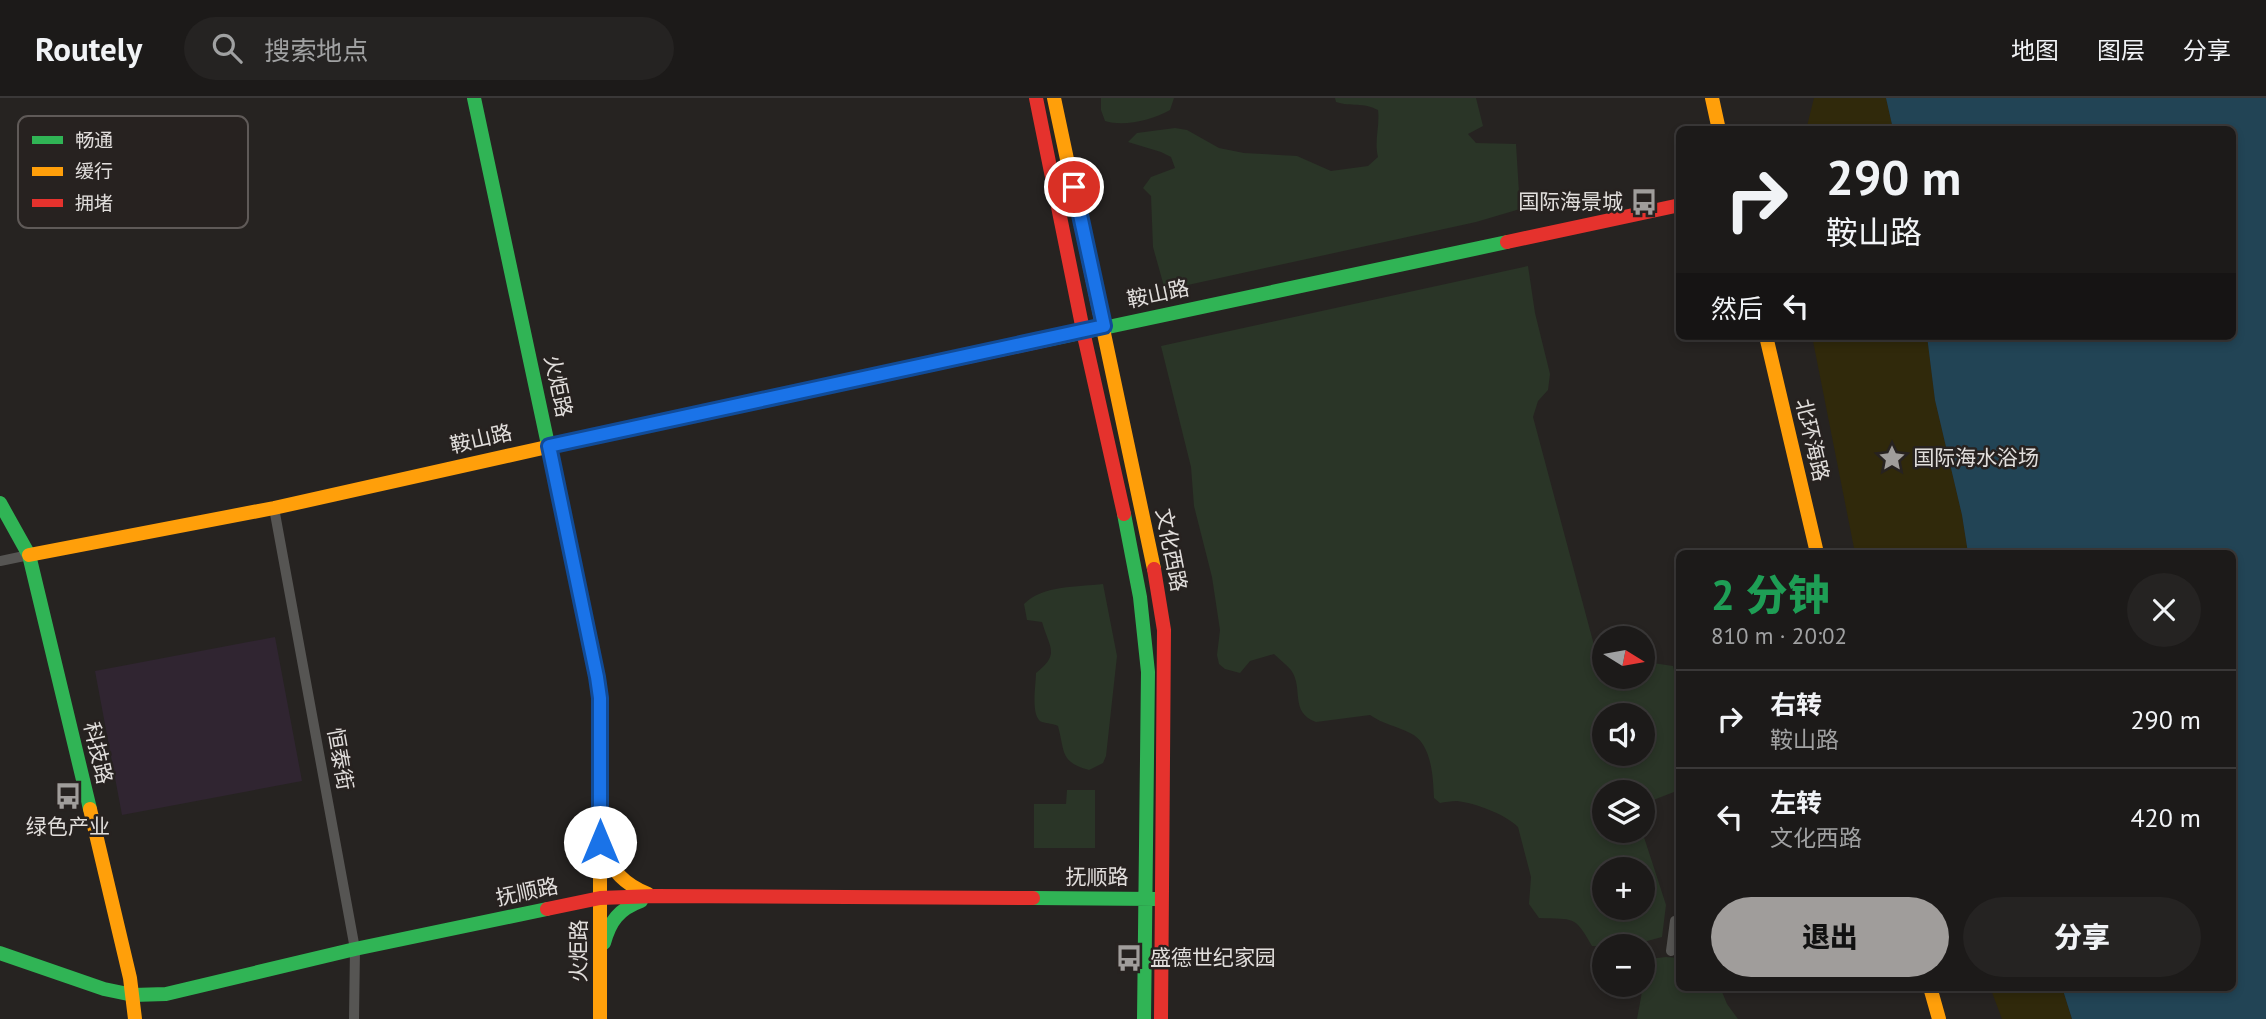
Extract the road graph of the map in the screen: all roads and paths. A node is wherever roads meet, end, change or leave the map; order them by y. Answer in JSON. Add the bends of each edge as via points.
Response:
{"nodes":[{"id":1,"x":474,"y":98,"type":"edge"},
{"id":2,"x":1036,"y":98,"type":"edge"},
{"id":3,"x":1054,"y":98,"type":"edge"},
{"id":4,"x":1712,"y":98,"type":"edge"},
{"id":5,"x":1718,"y":126,"type":"edge"},
{"id":6,"x":1676,"y":206,"type":"edge"},
{"id":7,"x":1104,"y":326,"type":"junction"},
{"id":8,"x":1083,"y":332,"type":"junction"},
{"id":9,"x":1767,"y":340,"type":"edge"},
{"id":10,"x":549,"y":446,"type":"junction"},
{"id":11,"x":0,"y":503,"type":"edge"},
{"id":12,"x":274,"y":508,"type":"junction"},
{"id":13,"x":1816,"y":550,"type":"edge"},
{"id":14,"x":29,"y":555,"type":"junction"},
{"id":15,"x":0,"y":561,"type":"edge"},
{"id":16,"x":600,"y":842,"type":"junction"},
{"id":17,"x":655,"y":896,"type":"junction"},
{"id":18,"x":600,"y":898,"type":"junction"},
{"id":19,"x":1145,"y":898,"type":"junction"},
{"id":20,"x":1161,"y":899,"type":"junction"},
{"id":21,"x":1676,"y":921,"type":"edge"},
{"id":22,"x":355,"y":949,"type":"junction"},
{"id":23,"x":1671,"y":950,"type":"dead end"},
{"id":24,"x":0,"y":953,"type":"edge"},
{"id":25,"x":600,"y":958,"type":"junction"},
{"id":26,"x":1931,"y":991,"type":"edge"},
{"id":27,"x":134,"y":995,"type":"junction"},
{"id":28,"x":135,"y":1019,"type":"edge"},
{"id":29,"x":354,"y":1019,"type":"edge"},
{"id":30,"x":600,"y":1019,"type":"edge"},
{"id":31,"x":1144,"y":1019,"type":"edge"},
{"id":32,"x":1161,"y":1019,"type":"edge"},
{"id":33,"x":1939,"y":1019,"type":"edge"}],
"edges":[{"from":1,"to":10,"type":"main road","name":"火炬路"},
{"from":2,"to":8,"type":"main road","name":"文化西路"},
{"from":3,"to":7,"type":"main road","name":"文化西路"},
{"from":4,"to":5,"type":"main road"},
{"from":6,"to":7,"type":"main road","name":"鞍山路"},
{"from":7,"to":8,"type":"main road","name":"鞍山路"},
{"from":7,"to":20,"type":"main road","name":"文化西路","via":[[1164,630]]},
{"from":8,"to":10,"type":"main road","name":"鞍山路"},
{"from":8,"to":19,"type":"main road","name":"文化西路","via":[[1145,630]]},
{"from":9,"to":13,"type":"main road","name":"北环海路"},
{"from":10,"to":12,"type":"main road","name":"鞍山路"},
{"from":10,"to":16,"type":"main road","name":"火炬路","via":[[600,698]]},
{"from":11,"to":14,"type":"main road","name":"科技路"},
{"from":12,"to":14,"type":"main road","name":"鞍山路"},
{"from":12,"to":22,"type":"street","name":"恒泰街"},
{"from":14,"to":15,"type":"street"},
{"from":14,"to":27,"type":"main road","name":"科技路"},
{"from":16,"to":17,"type":"main road","via":[[620,880]]},
{"from":16,"to":18,"type":"main road","name":"火炬路"},
{"from":17,"to":18,"type":"main road","name":"抚顺路"},
{"from":17,"to":19,"type":"main road","name":"抚顺路"},
{"from":17,"to":25,"type":"main road","via":[[616,914]]},
{"from":18,"to":22,"type":"main road","name":"抚顺路"},
{"from":18,"to":25,"type":"main road","name":"火炬路"},
{"from":19,"to":20,"type":"main road","name":"抚顺路"},
{"from":19,"to":31,"type":"main road","name":"文化西路"},
{"from":20,"to":32,"type":"main road","name":"文化西路"},
{"from":21,"to":23,"type":"street"},
{"from":22,"to":27,"type":"main road","name":"抚顺路","via":[[166,994]]},
{"from":22,"to":29,"type":"street","name":"恒泰街"},
{"from":24,"to":27,"type":"main road","name":"抚顺路"},
{"from":25,"to":30,"type":"main road","name":"火炬路"},
{"from":26,"to":33,"type":"main road"},
{"from":27,"to":28,"type":"main road","name":"科技路"}]}
